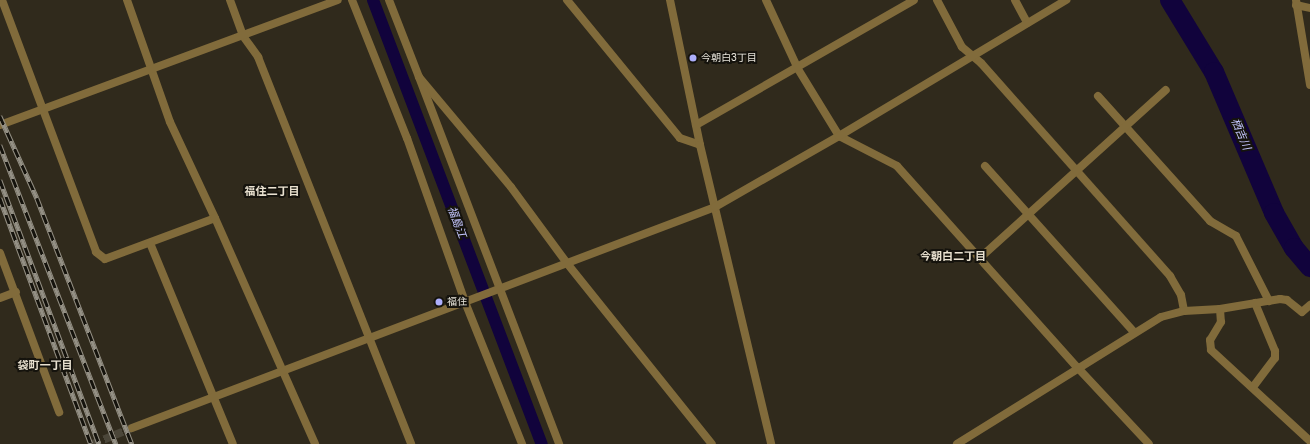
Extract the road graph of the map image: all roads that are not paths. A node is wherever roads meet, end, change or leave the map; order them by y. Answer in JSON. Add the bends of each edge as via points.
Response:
{"nodes":[{"id":1,"x":2,"y":0,"type":"edge"},
{"id":2,"x":127,"y":0,"type":"edge"},
{"id":3,"x":230,"y":0,"type":"edge"},
{"id":4,"x":338,"y":0,"type":"edge"},
{"id":5,"x":352,"y":0,"type":"edge"},
{"id":6,"x":390,"y":0,"type":"edge"},
{"id":7,"x":567,"y":0,"type":"edge"},
{"id":8,"x":670,"y":0,"type":"edge"},
{"id":9,"x":766,"y":0,"type":"edge"},
{"id":10,"x":914,"y":0,"type":"edge"},
{"id":11,"x":937,"y":0,"type":"edge"},
{"id":12,"x":1015,"y":0,"type":"edge"},
{"id":13,"x":1066,"y":0,"type":"edge"},
{"id":14,"x":1296,"y":2,"type":"edge"},
{"id":15,"x":1310,"y":8,"type":"edge"},
{"id":16,"x":1027,"y":23,"type":"junction"},
{"id":17,"x":244,"y":36,"type":"junction"},
{"id":18,"x":972,"y":56,"type":"junction"},
{"id":19,"x":153,"y":69,"type":"junction"},
{"id":20,"x":798,"y":69,"type":"junction"},
{"id":21,"x":419,"y":77,"type":"junction"},
{"id":22,"x":1310,"y":85,"type":"edge"},
{"id":23,"x":1166,"y":90,"type":"dead end"},
{"id":24,"x":1098,"y":96,"type":"dead end"},
{"id":25,"x":45,"y":110,"type":"junction"},
{"id":26,"x":0,"y":125,"type":"edge"},
{"id":27,"x":696,"y":125,"type":"junction"},
{"id":28,"x":1126,"y":126,"type":"junction"},
{"id":29,"x":839,"y":136,"type":"junction"},
{"id":30,"x":700,"y":145,"type":"junction"},
{"id":31,"x":986,"y":166,"type":"dead end"},
{"id":32,"x":1077,"y":171,"type":"junction"},
{"id":33,"x":715,"y":207,"type":"junction"},
{"id":34,"x":1028,"y":215,"type":"junction"},
{"id":35,"x":215,"y":218,"type":"junction"},
{"id":36,"x":150,"y":243,"type":"junction"},
{"id":37,"x":0,"y":253,"type":"edge"},
{"id":38,"x":981,"y":257,"type":"junction"},
{"id":39,"x":566,"y":262,"type":"junction"},
{"id":40,"x":496,"y":290,"type":"junction"},
{"id":41,"x":16,"y":292,"type":"junction"},
{"id":42,"x":0,"y":298,"type":"edge"},
{"id":43,"x":469,"y":301,"type":"junction"},
{"id":44,"x":1269,"y":301,"type":"junction"},
{"id":45,"x":1255,"y":303,"type":"junction"},
{"id":46,"x":1308,"y":307,"type":"edge"},
{"id":47,"x":1220,"y":309,"type":"junction"},
{"id":48,"x":1184,"y":311,"type":"junction"},
{"id":49,"x":1134,"y":332,"type":"junction"},
{"id":50,"x":370,"y":338,"type":"junction"},
{"id":51,"x":1077,"y":367,"type":"junction"},
{"id":52,"x":284,"y":371,"type":"junction"},
{"id":53,"x":1253,"y":387,"type":"junction"},
{"id":54,"x":214,"y":397,"type":"junction"},
{"id":55,"x":59,"y":412,"type":"dead end"},
{"id":56,"x":132,"y":428,"type":"tunnel mouth"},
{"id":57,"x":1310,"y":441,"type":"edge"},
{"id":58,"x":233,"y":444,"type":"edge"},
{"id":59,"x":315,"y":444,"type":"edge"},
{"id":60,"x":412,"y":444,"type":"edge"},
{"id":61,"x":522,"y":444,"type":"edge"},
{"id":62,"x":559,"y":444,"type":"edge"},
{"id":63,"x":712,"y":444,"type":"edge"},
{"id":64,"x":772,"y":444,"type":"edge"},
{"id":65,"x":957,"y":444,"type":"edge"},
{"id":66,"x":1149,"y":444,"type":"edge"}],
"edges":[{"from":1,"to":25,"type":"street"},
{"from":2,"to":19,"type":"street"},
{"from":3,"to":17,"type":"street"},
{"from":4,"to":17,"type":"street"},
{"from":5,"to":43,"type":"street"},
{"from":6,"to":21,"type":"street"},
{"from":7,"to":30,"type":"street","via":[[680,138]]},
{"from":8,"to":27,"type":"street"},
{"from":9,"to":20,"type":"street"},
{"from":10,"to":20,"type":"street"},
{"from":11,"to":18,"type":"street","via":[[962,47]]},
{"from":12,"to":16,"type":"street"},
{"from":13,"to":16,"type":"street"},
{"from":14,"to":15,"type":"street"},
{"from":14,"to":22,"type":"street"},
{"from":16,"to":18,"type":"street"},
{"from":17,"to":19,"type":"street"},
{"from":17,"to":50,"type":"street","via":[[258,57]]},
{"from":18,"to":29,"type":"street"},
{"from":18,"to":32,"type":"street"},
{"from":19,"to":25,"type":"street"},
{"from":19,"to":35,"type":"street","via":[[170,122]]},
{"from":20,"to":27,"type":"street"},
{"from":20,"to":29,"type":"street"},
{"from":21,"to":39,"type":"street","via":[[511,187]]},
{"from":21,"to":40,"type":"street"},
{"from":23,"to":28,"type":"street"},
{"from":24,"to":28,"type":"street"},
{"from":25,"to":26,"type":"street"},
{"from":25,"to":36,"type":"street","via":[[96,252],[104,259]]},
{"from":27,"to":30,"type":"street"},
{"from":28,"to":32,"type":"street"},
{"from":28,"to":44,"type":"street","via":[[1210,221],[1236,236]]},
{"from":29,"to":33,"type":"street"},
{"from":29,"to":38,"type":"street","via":[[897,166]]},
{"from":30,"to":33,"type":"street"},
{"from":31,"to":34,"type":"street"},
{"from":32,"to":34,"type":"street"},
{"from":32,"to":48,"type":"street","via":[[1170,276],[1181,295]]},
{"from":33,"to":39,"type":"street"},
{"from":33,"to":64,"type":"street"},
{"from":34,"to":38,"type":"street"},
{"from":34,"to":49,"type":"street"},
{"from":35,"to":36,"type":"street"},
{"from":35,"to":52,"type":"street"},
{"from":36,"to":54,"type":"street"},
{"from":37,"to":41,"type":"street"},
{"from":38,"to":51,"type":"street"},
{"from":39,"to":40,"type":"street"},
{"from":39,"to":63,"type":"street"},
{"from":40,"to":43,"type":"street"},
{"from":40,"to":62,"type":"street"},
{"from":41,"to":42,"type":"street"},
{"from":41,"to":55,"type":"street"},
{"from":43,"to":50,"type":"street"},
{"from":43,"to":61,"type":"street"},
{"from":44,"to":45,"type":"street"},
{"from":44,"to":46,"type":"street","via":[[1288,300],[1302,312]]},
{"from":45,"to":47,"type":"street"},
{"from":45,"to":53,"type":"street","via":[[1275,351],[1275,358]]},
{"from":47,"to":48,"type":"street"},
{"from":47,"to":53,"type":"street","via":[[1221,322],[1209,345]]},
{"from":48,"to":49,"type":"street","via":[[1161,317]]},
{"from":49,"to":51,"type":"street"},
{"from":50,"to":52,"type":"street"},
{"from":50,"to":60,"type":"street"},
{"from":51,"to":65,"type":"street"},
{"from":51,"to":66,"type":"street"},
{"from":52,"to":54,"type":"street"},
{"from":52,"to":59,"type":"street"},
{"from":53,"to":57,"type":"street"},
{"from":54,"to":56,"type":"street"},
{"from":54,"to":58,"type":"street"}]}
